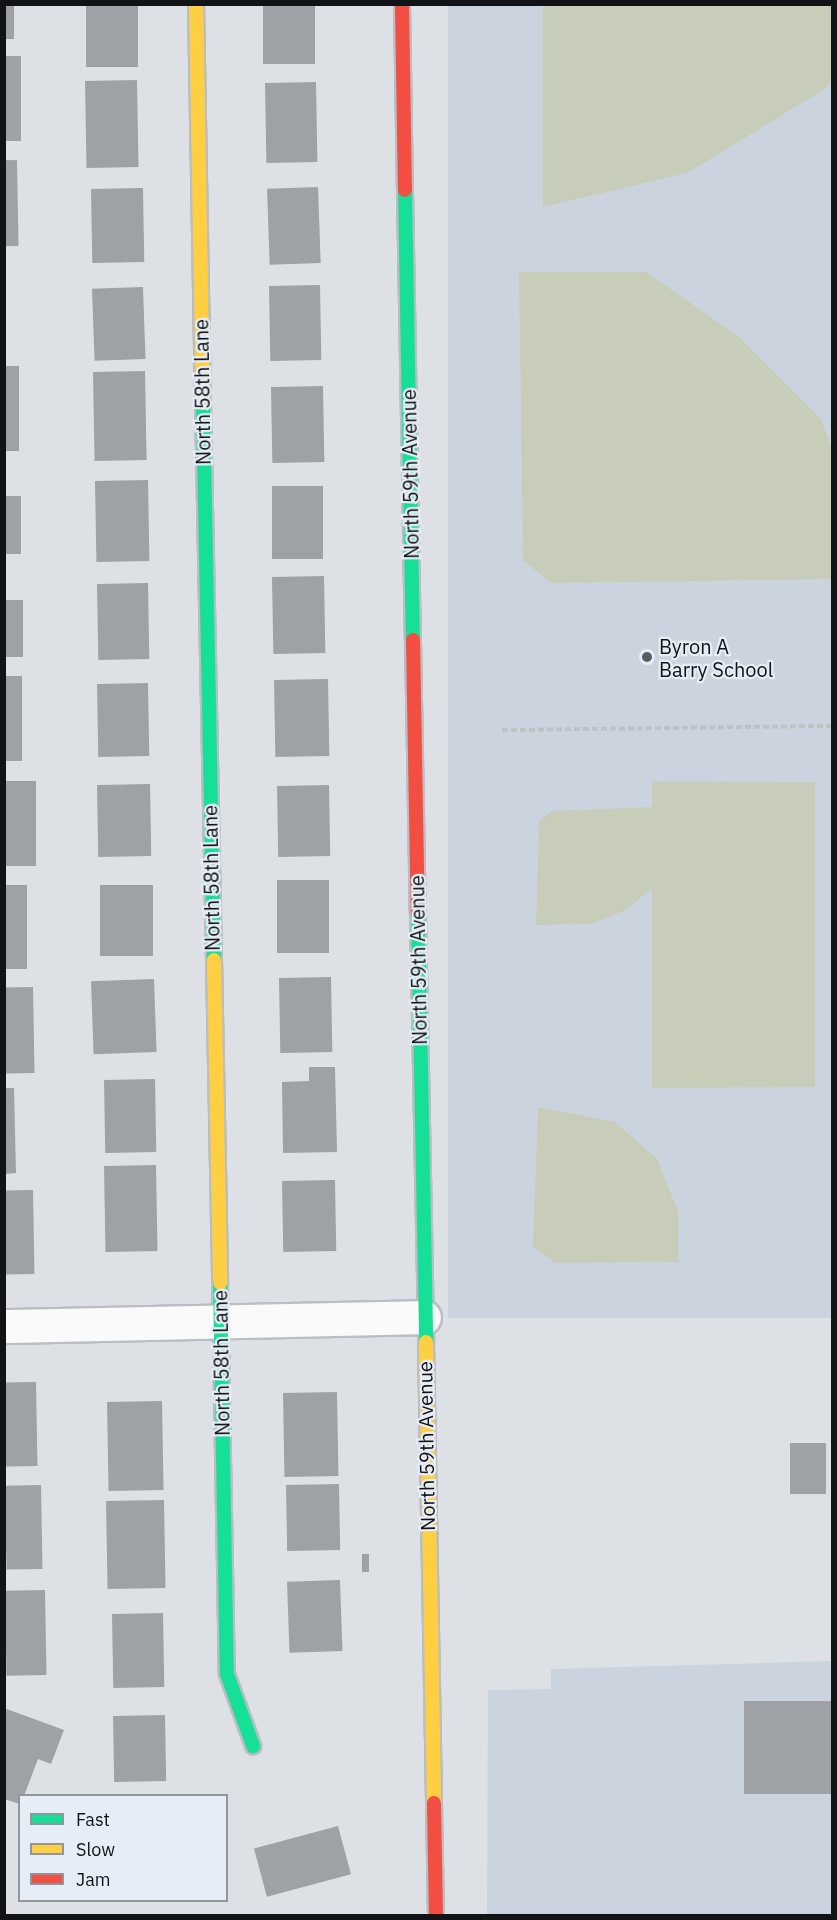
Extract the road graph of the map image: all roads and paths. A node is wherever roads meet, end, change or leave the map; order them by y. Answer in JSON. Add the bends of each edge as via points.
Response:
{"nodes":[{"id":1,"x":196,"y":4,"type":"edge"},
{"id":2,"x":402,"y":4,"type":"edge"},
{"id":3,"x":832,"y":726,"type":"edge"},
{"id":4,"x":502,"y":730,"type":"dead end"},
{"id":5,"x":424,"y":1317,"type":"junction"},
{"id":6,"x":220,"y":1320,"type":"junction"},
{"id":7,"x":4,"y":1326,"type":"edge"},
{"id":8,"x":253,"y":1746,"type":"dead end"},
{"id":9,"x":436,"y":1916,"type":"edge"}],
"edges":[{"from":1,"to":6,"type":"main road","name":"North 58th Lane"},
{"from":2,"to":5,"type":"main road","name":"North 59th Avenue"},
{"from":3,"to":4,"type":"path"},
{"from":5,"to":6,"type":"street"},
{"from":5,"to":9,"type":"main road","name":"North 59th Avenue"},
{"from":6,"to":7,"type":"street"},
{"from":6,"to":8,"type":"main road","name":"North 58th Lane","via":[[227,1674]]}]}
